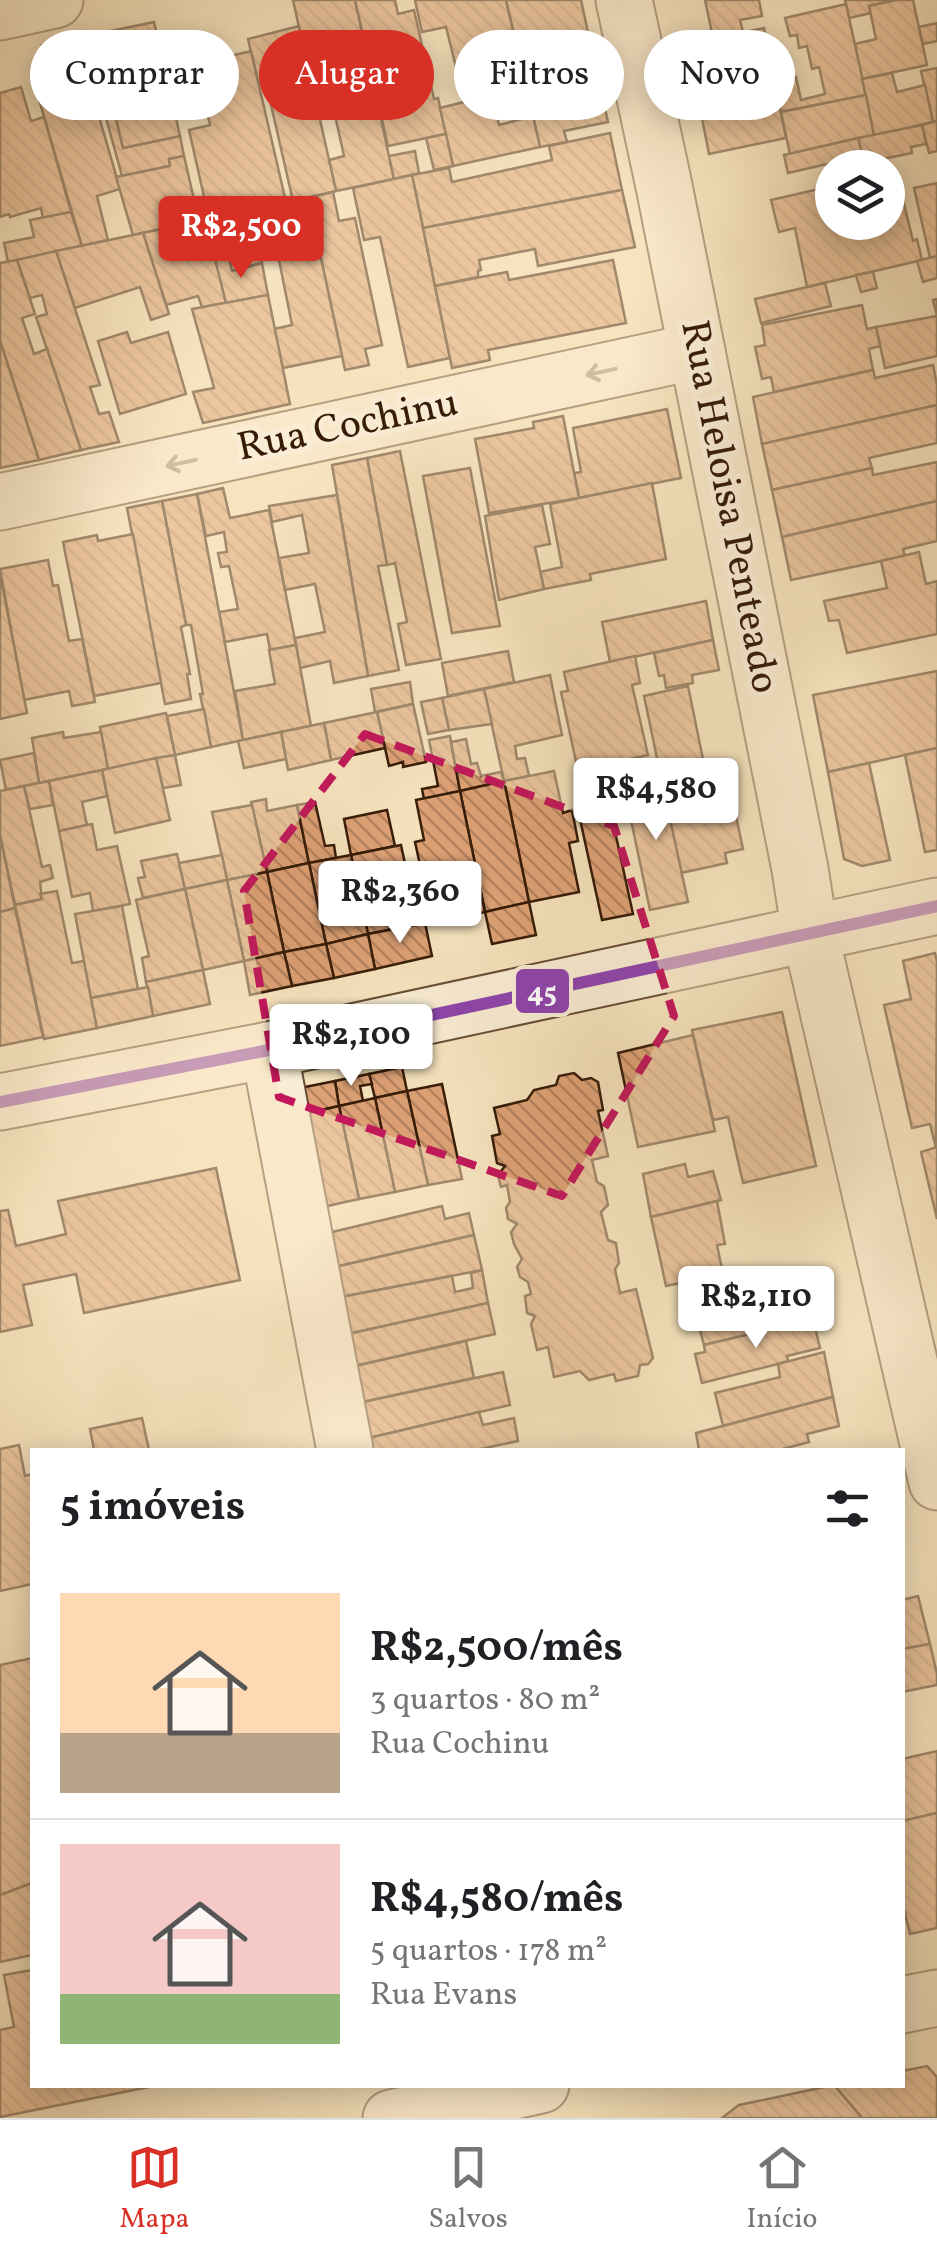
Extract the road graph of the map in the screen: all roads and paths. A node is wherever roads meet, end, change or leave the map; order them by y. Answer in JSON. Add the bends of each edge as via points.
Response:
{"nodes":[{"id":1,"x":624,"y":0,"type":"edge"},
{"id":2,"x":697,"y":352,"type":"junction"},
{"id":3,"x":0,"y":502,"type":"edge"},
{"id":4,"x":937,"y":906,"type":"edge"},
{"id":5,"x":810,"y":933,"type":"junction"},
{"id":6,"x":269,"y":1050,"type":"junction"},
{"id":7,"x":0,"y":1102,"type":"edge"},
{"id":8,"x":345,"y":1448,"type":"edge"},
{"id":9,"x":937,"y":1482,"type":"edge"},
{"id":10,"x":937,"y":1998,"type":"edge"},
{"id":11,"x":905,"y":2005,"type":"edge"},
{"id":12,"x":527,"y":2088,"type":"edge"},
{"id":13,"x":391,"y":2118,"type":"edge"}],
"edges":[{"from":1,"to":2,"type":"street","name":"Rua Heloisa Penteado"},
{"from":2,"to":3,"type":"street","name":"Rua Cochinu","one_way":true},
{"from":2,"to":5,"type":"street","name":"Rua Heloisa Penteado"},
{"from":4,"to":5,"type":"street"},
{"from":5,"to":6,"type":"street"},
{"from":5,"to":9,"type":"street","name":"Rua Heloisa Penteado"},
{"from":6,"to":7,"type":"street"},
{"from":6,"to":8,"type":"street"},
{"from":10,"to":11,"type":"street"},
{"from":12,"to":13,"type":"street"}]}
